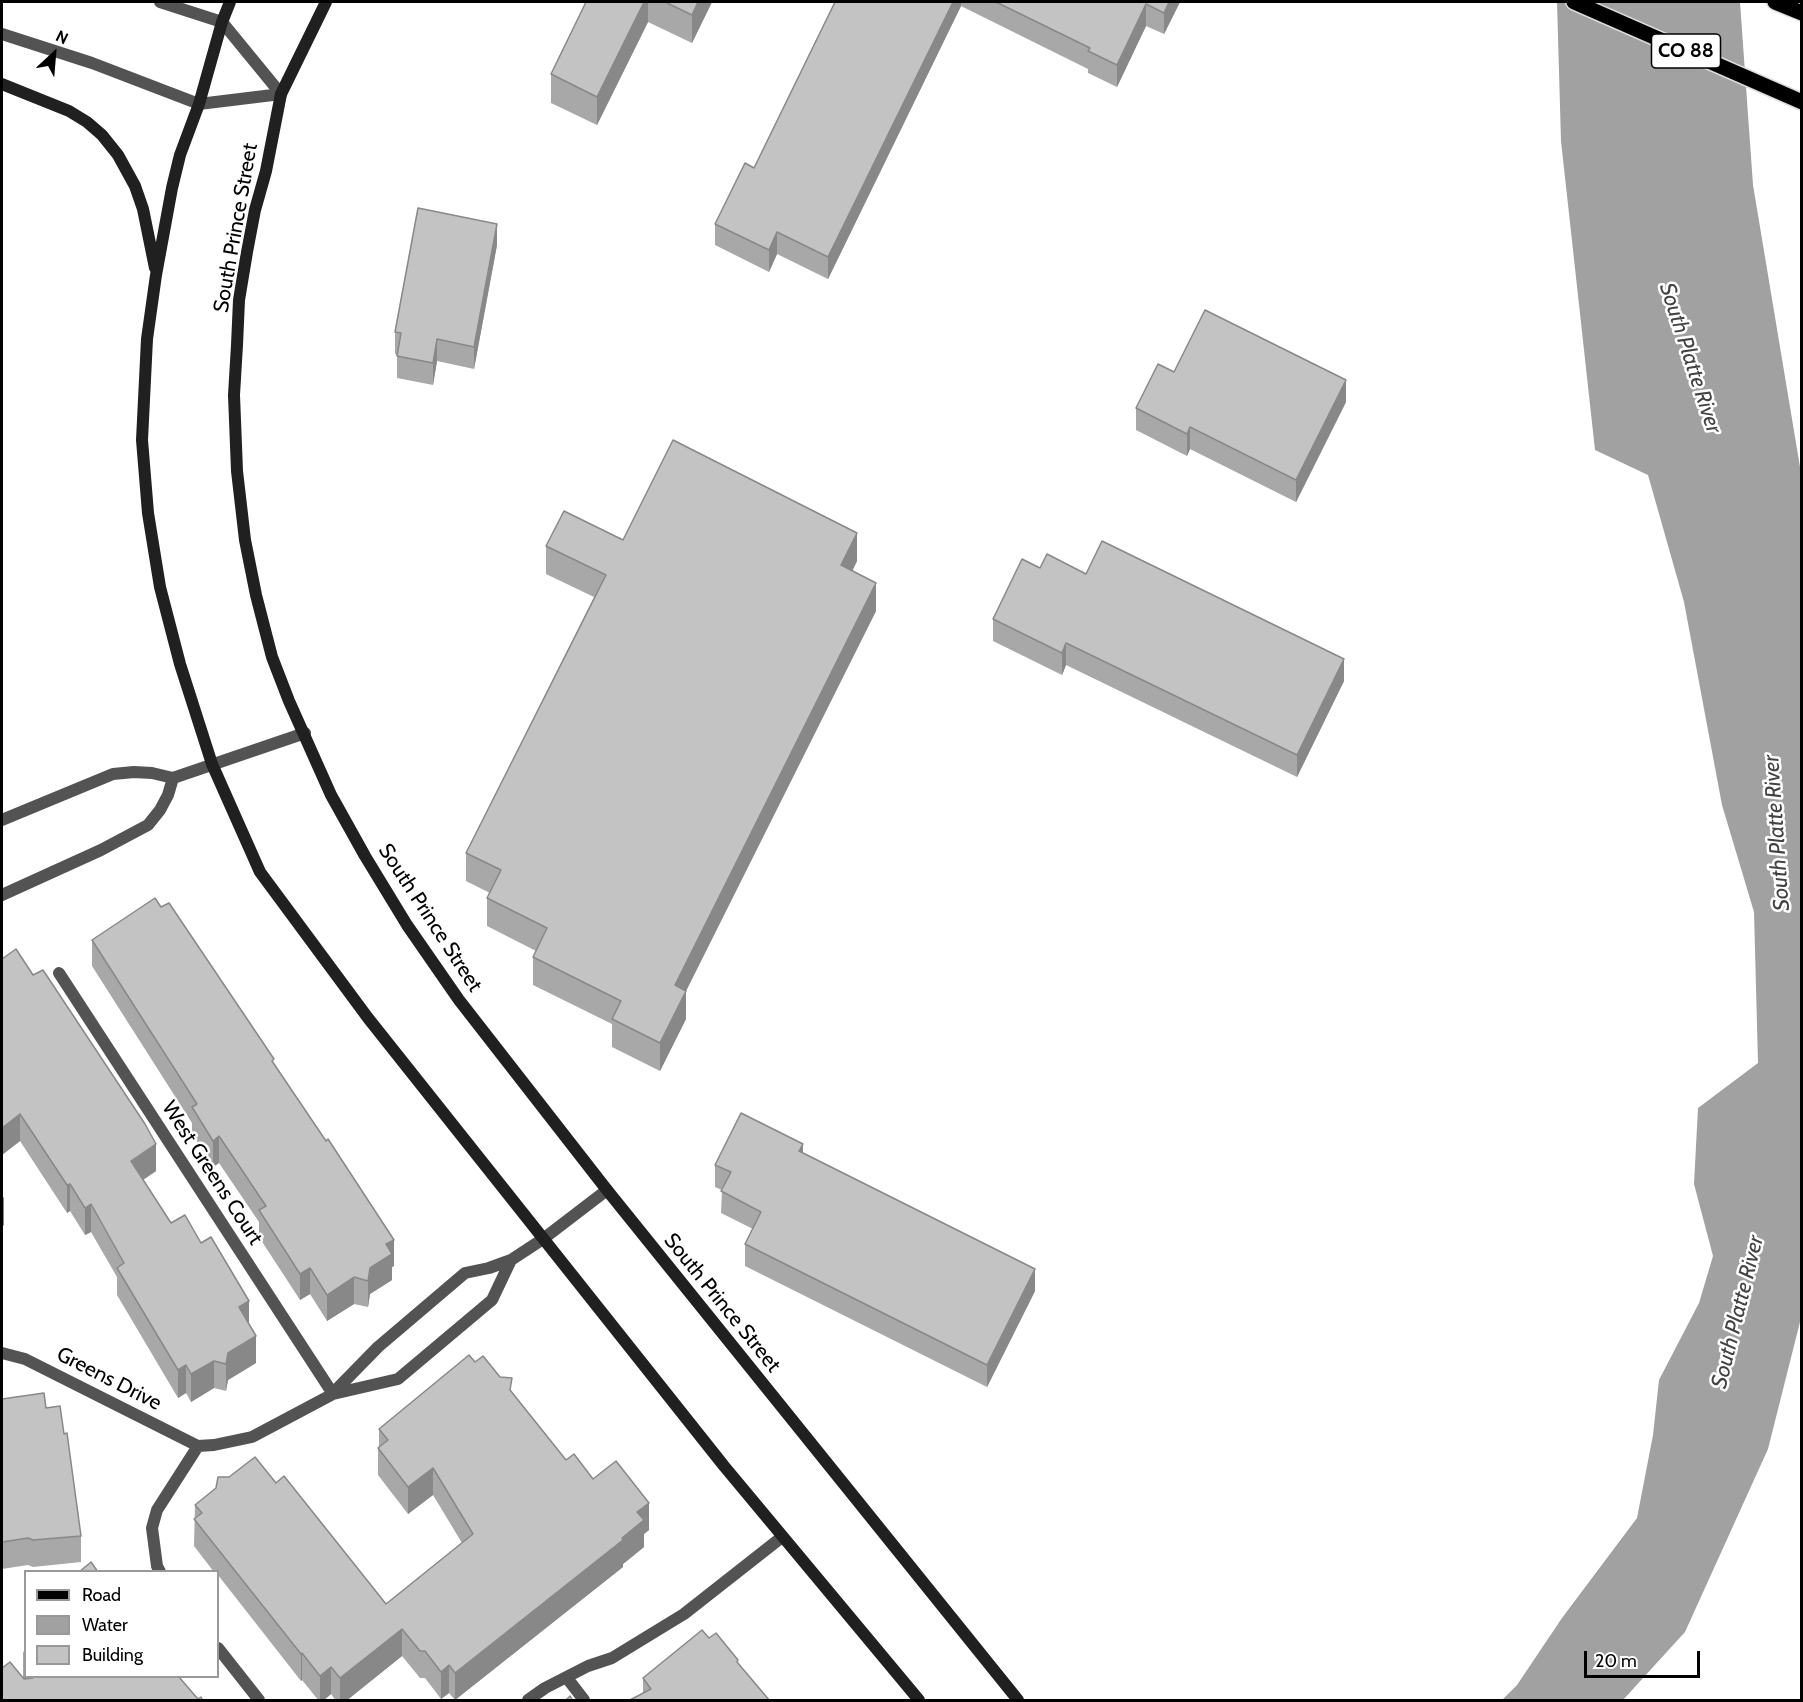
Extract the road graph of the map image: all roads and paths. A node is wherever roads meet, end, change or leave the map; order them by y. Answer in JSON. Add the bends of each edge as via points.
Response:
{"nodes":[{"id":1,"x":160,"y":2,"type":"edge"},
{"id":2,"x":230,"y":2,"type":"edge"},
{"id":3,"x":326,"y":2,"type":"edge"},
{"id":4,"x":1574,"y":2,"type":"edge"},
{"id":5,"x":1775,"y":2,"type":"edge"},
{"id":6,"x":1802,"y":13,"type":"edge"},
{"id":7,"x":222,"y":22,"type":"junction"},
{"id":8,"x":2,"y":34,"type":"edge"},
{"id":9,"x":2,"y":84,"type":"edge"},
{"id":10,"x":281,"y":94,"type":"junction"},
{"id":11,"x":1800,"y":101,"type":"edge"},
{"id":12,"x":199,"y":104,"type":"junction"},
{"id":13,"x":156,"y":275,"type":"junction"},
{"id":14,"x":305,"y":733,"type":"junction"},
{"id":15,"x":212,"y":764,"type":"junction"},
{"id":16,"x":173,"y":778,"type":"junction"},
{"id":17,"x":2,"y":820,"type":"edge"},
{"id":18,"x":2,"y":895,"type":"edge"},
{"id":19,"x":59,"y":973,"type":"dead end"},
{"id":20,"x":607,"y":1190,"type":"junction"},
{"id":21,"x":543,"y":1239,"type":"junction"},
{"id":22,"x":511,"y":1260,"type":"junction"},
{"id":23,"x":2,"y":1353,"type":"edge"},
{"id":24,"x":333,"y":1394,"type":"junction"},
{"id":25,"x":198,"y":1446,"type":"junction"},
{"id":26,"x":782,"y":1537,"type":"junction"},
{"id":27,"x":159,"y":1570,"type":"edge"},
{"id":28,"x":219,"y":1649,"type":"edge"},
{"id":29,"x":567,"y":1678,"type":"junction"},
{"id":30,"x":259,"y":1701,"type":"edge"},
{"id":31,"x":528,"y":1701,"type":"edge"},
{"id":32,"x":584,"y":1701,"type":"edge"},
{"id":33,"x":919,"y":1701,"type":"edge"},
{"id":34,"x":1018,"y":1701,"type":"edge"}],
"edges":[{"from":1,"to":7,"type":"street"},
{"from":2,"to":7,"type":"street"},
{"from":3,"to":10,"type":"street","name":"South Prince Street"},
{"from":4,"to":11,"type":"main road","number":"CO 88"},
{"from":5,"to":6,"type":"main road"},
{"from":7,"to":10,"type":"street"},
{"from":7,"to":12,"type":"street"},
{"from":8,"to":12,"type":"street"},
{"from":9,"to":13,"type":"street","via":[[69,111],[87,122],[113,148],[140,201]]},
{"from":10,"to":12,"type":"street"},
{"from":10,"to":14,"type":"street","name":"South Prince Street","via":[[239,300],[234,394],[237,471],[258,606],[272,657]]},
{"from":12,"to":13,"type":"street","via":[[174,177]]},
{"from":13,"to":15,"type":"street","via":[[142,440],[148,513],[160,587]]},
{"from":14,"to":15,"type":"street"},
{"from":14,"to":20,"type":"street","name":"South Prince Street","via":[[331,795],[407,925],[459,1000]]},
{"from":15,"to":16,"type":"street"},
{"from":15,"to":21,"type":"street","via":[[260,872],[368,1018]]},
{"from":16,"to":17,"type":"street","via":[[152,773],[113,774]]},
{"from":16,"to":18,"type":"street","via":[[168,795],[148,825]]},
{"from":19,"to":24,"type":"street","name":"West Greens Court"},
{"from":20,"to":21,"type":"street"},
{"from":20,"to":34,"type":"street","name":"South Prince Street"},
{"from":21,"to":22,"type":"street"},
{"from":21,"to":26,"type":"street"},
{"from":22,"to":24,"type":"street","via":[[465,1274],[378,1347]]},
{"from":22,"to":24,"type":"street","via":[[492,1300],[398,1379]]},
{"from":23,"to":25,"type":"street","name":"Greens Drive","via":[[25,1359]]},
{"from":24,"to":25,"type":"street","via":[[252,1437]]},
{"from":25,"to":27,"type":"street","via":[[157,1510],[152,1528]]},
{"from":26,"to":29,"type":"street","via":[[684,1614],[612,1658]]},
{"from":26,"to":33,"type":"street"},
{"from":28,"to":30,"type":"street"},
{"from":29,"to":31,"type":"street"},
{"from":29,"to":32,"type":"street"}]}
